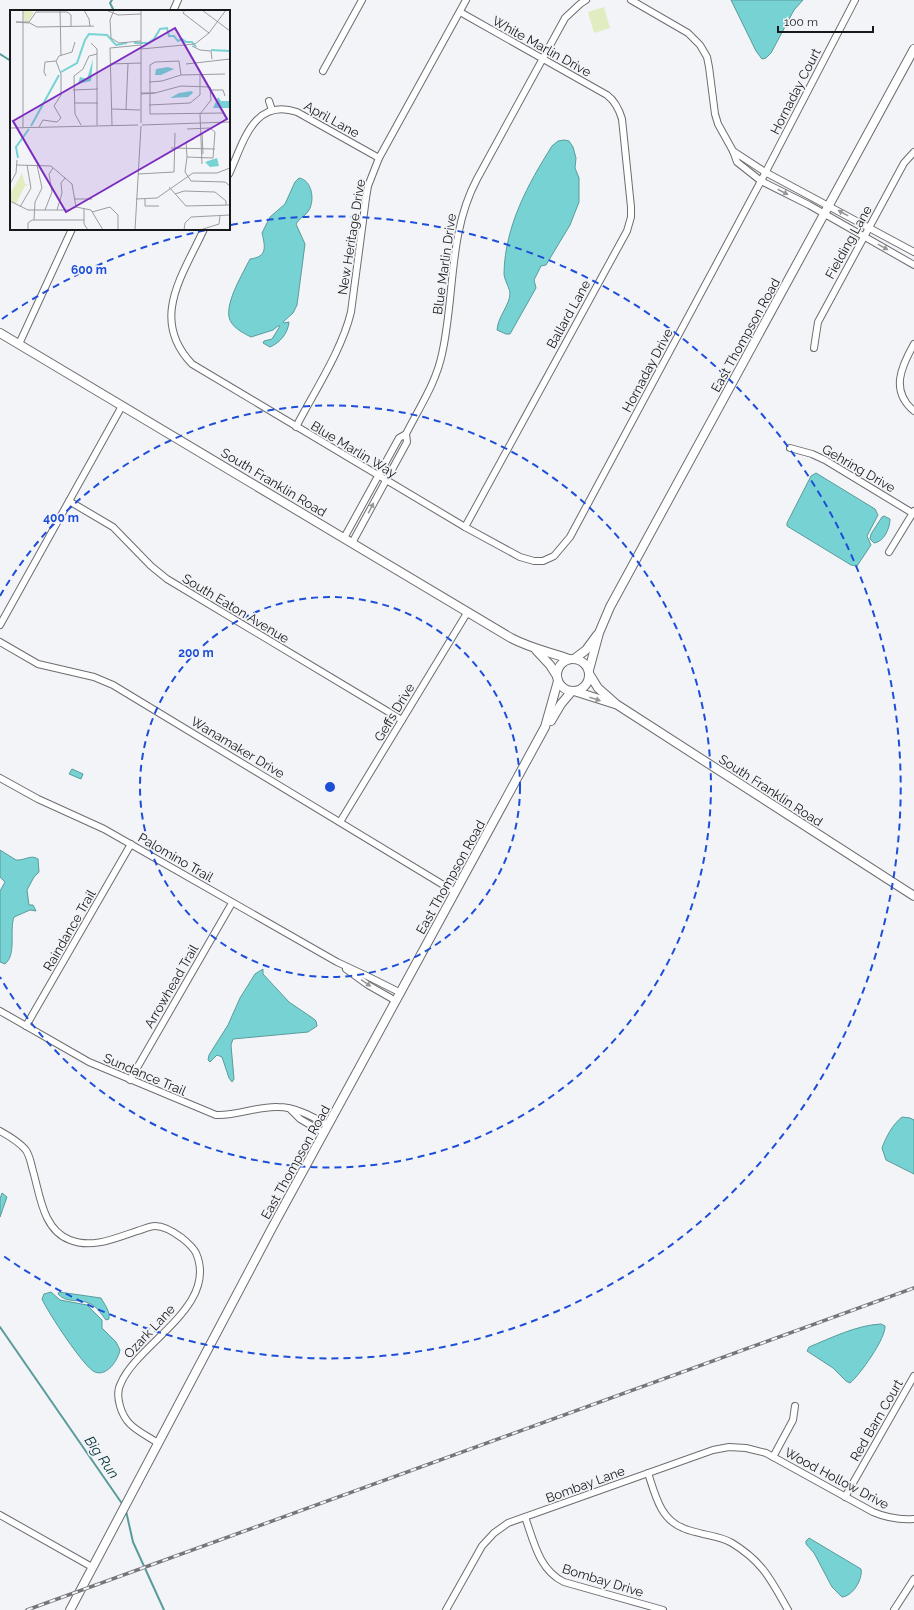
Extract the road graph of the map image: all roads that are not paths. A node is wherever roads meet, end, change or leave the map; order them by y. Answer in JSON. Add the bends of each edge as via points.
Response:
{"nodes":[{"id":1,"x":178,"y":0,"type":"edge"},
{"id":2,"x":362,"y":0,"type":"edge"},
{"id":3,"x":466,"y":0,"type":"edge"},
{"id":4,"x":586,"y":0,"type":"edge"},
{"id":5,"x":631,"y":0,"type":"edge"},
{"id":6,"x":855,"y":0,"type":"edge"},
{"id":7,"x":173,"y":10,"type":"edge"},
{"id":8,"x":460,"y":12,"type":"junction"},
{"id":9,"x":914,"y":49,"type":"edge"},
{"id":10,"x":543,"y":59,"type":"junction"},
{"id":11,"x":323,"y":71,"type":"dead end"},
{"id":12,"x":613,"y":100,"type":"joint"},
{"id":13,"x":269,"y":101,"type":"dead end"},
{"id":14,"x":272,"y":110,"type":"junction"},
{"id":15,"x":733,"y":151,"type":"junction"},
{"id":16,"x":914,"y":152,"type":"edge"},
{"id":17,"x":379,"y":158,"type":"junction"},
{"id":18,"x":230,"y":172,"type":"edge"},
{"id":19,"x":766,"y":172,"type":"junction"},
{"id":20,"x":761,"y":181,"type":"junction"},
{"id":21,"x":829,"y":206,"type":"junction"},
{"id":22,"x":824,"y":215,"type":"junction"},
{"id":23,"x":869,"y":227,"type":"junction"},
{"id":24,"x":72,"y":230,"type":"edge"},
{"id":25,"x":204,"y":230,"type":"edge"},
{"id":26,"x":864,"y":236,"type":"junction"},
{"id":27,"x":914,"y":252,"type":"edge"},
{"id":28,"x":914,"y":265,"type":"edge"},
{"id":29,"x":0,"y":333,"type":"edge"},
{"id":30,"x":19,"y":344,"type":"junction"},
{"id":31,"x":914,"y":344,"type":"edge"},
{"id":32,"x":814,"y":348,"type":"dead end"},
{"id":33,"x":122,"y":406,"type":"junction"},
{"id":34,"x":914,"y":412,"type":"edge"},
{"id":35,"x":296,"y":426,"type":"junction"},
{"id":36,"x":406,"y":434,"type":"junction"},
{"id":37,"x":790,"y":448,"type":"dead end"},
{"id":38,"x":378,"y":476,"type":"junction"},
{"id":39,"x":386,"y":480,"type":"junction"},
{"id":40,"x":69,"y":501,"type":"junction"},
{"id":41,"x":914,"y":512,"type":"edge"},
{"id":42,"x":465,"y":527,"type":"junction"},
{"id":43,"x":344,"y":538,"type":"junction"},
{"id":44,"x":352,"y":543,"type":"junction"},
{"id":45,"x":889,"y":552,"type":"dead end"},
{"id":46,"x":543,"y":561,"type":"joint"},
{"id":47,"x":468,"y":613,"type":"junction"},
{"id":48,"x":0,"y":625,"type":"edge"},
{"id":49,"x":599,"y":633,"type":"junction"},
{"id":50,"x":0,"y":642,"type":"edge"},
{"id":51,"x":536,"y":650,"type":"junction"},
{"id":52,"x":572,"y":659,"type":"junction"},
{"id":53,"x":589,"y":672,"type":"junction"},
{"id":54,"x":558,"y":679,"type":"junction"},
{"id":55,"x":573,"y":691,"type":"junction"},
{"id":56,"x":616,"y":704,"type":"junction"},
{"id":57,"x":402,"y":720,"type":"junction"},
{"id":58,"x":545,"y":727,"type":"junction"},
{"id":59,"x":0,"y":778,"type":"edge"},
{"id":60,"x":340,"y":822,"type":"junction"},
{"id":61,"x":131,"y":844,"type":"junction"},
{"id":62,"x":455,"y":892,"type":"junction"},
{"id":63,"x":914,"y":896,"type":"edge"},
{"id":64,"x":232,"y":902,"type":"junction"},
{"id":65,"x":337,"y":962,"type":"junction"},
{"id":66,"x":400,"y":993,"type":"junction"},
{"id":67,"x":396,"y":1001,"type":"junction"},
{"id":68,"x":0,"y":1011,"type":"edge"},
{"id":69,"x":26,"y":1026,"type":"junction"},
{"id":70,"x":130,"y":1080,"type":"junction"},
{"id":71,"x":326,"y":1129,"type":"junction"},
{"id":72,"x":0,"y":1131,"type":"edge"},
{"id":73,"x":914,"y":1376,"type":"edge"},
{"id":74,"x":795,"y":1406,"type":"dead end"},
{"id":75,"x":158,"y":1443,"type":"junction"},
{"id":76,"x":773,"y":1457,"type":"junction"},
{"id":77,"x":648,"y":1473,"type":"junction"},
{"id":78,"x":845,"y":1497,"type":"junction"},
{"id":79,"x":0,"y":1515,"type":"edge"},
{"id":80,"x":525,"y":1517,"type":"junction"},
{"id":81,"x":914,"y":1519,"type":"edge"},
{"id":82,"x":92,"y":1567,"type":"junction"},
{"id":83,"x":914,"y":1579,"type":"edge"},
{"id":84,"x":70,"y":1610,"type":"edge"},
{"id":85,"x":446,"y":1610,"type":"edge"},
{"id":86,"x":663,"y":1610,"type":"edge"},
{"id":87,"x":788,"y":1610,"type":"edge"},
{"id":88,"x":894,"y":1610,"type":"edge"}],
"edges":[{"from":1,"to":7,"type":"street"},
{"from":2,"to":11,"type":"street"},
{"from":3,"to":8,"type":"street","name":"New Heritage Drive"},
{"from":4,"to":10,"type":"street","name":"Blue Marlin Drive","via":[[565,18]]},
{"from":5,"to":15,"type":"street","via":[[688,33],[700,45],[707,57],[718,124]]},
{"from":6,"to":19,"type":"street","name":"Hornaday Court"},
{"from":8,"to":10,"type":"street","name":"White Marlin Drive"},
{"from":8,"to":17,"type":"street","name":"New Heritage Drive"},
{"from":9,"to":21,"type":"main road","name":"East Thompson Road"},
{"from":10,"to":12,"type":"street","name":"White Marlin Drive"},
{"from":10,"to":36,"type":"street","name":"Blue Marlin Drive","via":[[466,202],[459,228],[441,362]]},
{"from":12,"to":42,"type":"street","name":"Ballard Lane","via":[[620,110],[622,119],[631,207],[629,224]]},
{"from":13,"to":14,"type":"street"},
{"from":14,"to":17,"type":"street","name":"April Lane","via":[[297,112]]},
{"from":14,"to":18,"type":"street","via":[[255,121]]},
{"from":15,"to":19,"type":"street"},
{"from":15,"to":20,"type":"street","via":[[737,162]]},
{"from":16,"to":23,"type":"street","name":"Fielding Lane","via":[[904,163]]},
{"from":17,"to":35,"type":"street","name":"New Heritage Drive","via":[[368,186],[348,324]]},
{"from":19,"to":20,"type":"street","name":"Hornaday Court"},
{"from":19,"to":21,"type":"street"},
{"from":20,"to":22,"type":"street","one_way":true},
{"from":20,"to":46,"type":"street","name":"Hornaday Drive","via":[[570,537],[554,556]]},
{"from":21,"to":22,"type":"main road","name":"East Thompson Road"},
{"from":23,"to":21,"type":"street","one_way":true},
{"from":22,"to":26,"type":"street"},
{"from":22,"to":49,"type":"main road","name":"East Thompson Road","via":[[618,593]]},
{"from":23,"to":26,"type":"street","name":"Fielding Lane"},
{"from":23,"to":27,"type":"street"},
{"from":24,"to":30,"type":"street"},
{"from":25,"to":35,"type":"street","name":"Blue Marlin Way","via":[[171,306],[173,332],[177,344],[192,364]]},
{"from":26,"to":28,"type":"street","one_way":true},
{"from":26,"to":32,"type":"street","name":"Fielding Lane","via":[[818,322]]},
{"from":29,"to":30,"type":"main road","name":"South Franklin Road"},
{"from":30,"to":33,"type":"main road","name":"South Franklin Road"},
{"from":31,"to":34,"type":"street","via":[[901,370],[900,381],[904,399]]},
{"from":33,"to":40,"type":"street"},
{"from":33,"to":43,"type":"main road","name":"South Franklin Road"},
{"from":35,"to":38,"type":"street","name":"Blue Marlin Way"},
{"from":36,"to":38,"type":"street","name":"Blue Marlin Drive","via":[[399,438]]},
{"from":36,"to":39,"type":"street","name":"Blue Marlin Drive","via":[[407,442]]},
{"from":37,"to":41,"type":"street","name":"Gehring Drive","via":[[825,460]]},
{"from":38,"to":39,"type":"street","name":"Blue Marlin Way"},
{"from":38,"to":43,"type":"street","name":"Blue Marlin Drive"},
{"from":39,"to":42,"type":"street","name":"Blue Marlin Way"},
{"from":44,"to":39,"type":"street","name":"Blue Marlin Drive","one_way":true},
{"from":40,"to":48,"type":"street"},
{"from":40,"to":57,"type":"street","name":"South Eaton Avenue","via":[[113,527],[167,579]]},
{"from":41,"to":45,"type":"street"},
{"from":42,"to":46,"type":"street","name":"Blue Marlin Way","via":[[520,557]]},
{"from":43,"to":44,"type":"main road","name":"South Franklin Road"},
{"from":44,"to":47,"type":"main road","name":"South Franklin Road"},
{"from":47,"to":51,"type":"main road","name":"South Franklin Road"},
{"from":47,"to":57,"type":"street","name":"Geffs Drive"},
{"from":49,"to":52,"type":"main road","name":"East Thompson Road","via":[[586,650]]},
{"from":49,"to":53,"type":"main road","name":"East Thompson Road"},
{"from":50,"to":60,"type":"street","name":"Wanamaker Drive","via":[[38,664],[94,677],[113,685]]},
{"from":51,"to":52,"type":"main road","name":"South Franklin Road"},
{"from":51,"to":54,"type":"main road","name":"South Franklin Road","via":[[550,665]]},
{"from":52,"to":53,"type":"main road","via":[[583,662]]},
{"from":52,"to":54,"type":"main road","via":[[558,669]]},
{"from":53,"to":55,"type":"main road","via":[[585,686]]},
{"from":53,"to":56,"type":"main road","name":"South Franklin Road","via":[[598,688]]},
{"from":54,"to":55,"type":"main road","via":[[563,687]]},
{"from":54,"to":58,"type":"main road","name":"East Thompson Road"},
{"from":55,"to":56,"type":"main road","name":"South Franklin Road","one_way":true},
{"from":55,"to":58,"type":"main road","name":"East Thompson Road"},
{"from":56,"to":63,"type":"main road","name":"South Franklin Road"},
{"from":57,"to":60,"type":"street","name":"Geffs Drive"},
{"from":58,"to":62,"type":"main road","name":"East Thompson Road"},
{"from":59,"to":61,"type":"street","name":"Palomino Trail"},
{"from":60,"to":62,"type":"street","name":"Wanamaker Drive"},
{"from":61,"to":64,"type":"street","name":"Palomino Trail"},
{"from":61,"to":69,"type":"street","name":"Raindance Trail"},
{"from":62,"to":66,"type":"main road","name":"East Thompson Road"},
{"from":64,"to":65,"type":"street","name":"Palomino Trail"},
{"from":64,"to":70,"type":"street","name":"Arrowhead Trail"},
{"from":65,"to":66,"type":"street","name":"Palomino Trail"},
{"from":65,"to":67,"type":"street","name":"Palomino Trail","one_way":true,"via":[[368,985]]},
{"from":66,"to":67,"type":"main road","name":"East Thompson Road"},
{"from":67,"to":71,"type":"main road","name":"East Thompson Road"},
{"from":68,"to":69,"type":"street","name":"Sundance Trail"},
{"from":69,"to":70,"type":"street","name":"Sundance Trail","via":[[89,1062]]},
{"from":70,"to":71,"type":"street","name":"Sundance Trail","via":[[216,1115],[230,1116],[278,1107],[291,1110],[300,1119]]},
{"from":71,"to":75,"type":"main road","name":"East Thompson Road"},
{"from":72,"to":75,"type":"street","name":"Ozark Lane","via":[[26,1150],[46,1216],[59,1234],[82,1244],[94,1244],[154,1226],[166,1228],[177,1234],[188,1242],[196,1253],[199,1279],[187,1306],[128,1369],[120,1385],[118,1398],[122,1412],[138,1431]]},
{"from":73,"to":78,"type":"street","name":"Red Barn Court"},
{"from":74,"to":76,"type":"street","via":[[793,1420]]},
{"from":75,"to":82,"type":"main road","name":"East Thompson Road"},
{"from":76,"to":77,"type":"street","name":"Bombay Lane","via":[[746,1448],[729,1447],[713,1450]]},
{"from":76,"to":78,"type":"street","name":"Wood Hollow Drive"},
{"from":77,"to":80,"type":"street","name":"Bombay Lane"},
{"from":77,"to":87,"type":"street","via":[[665,1515],[683,1528],[730,1542],[753,1558],[767,1574]]},
{"from":78,"to":81,"type":"street","name":"Wood Hollow Drive","via":[[886,1518]]},
{"from":79,"to":82,"type":"street"},
{"from":80,"to":85,"type":"street","name":"Bombay Lane","via":[[508,1523],[482,1546]]},
{"from":80,"to":86,"type":"street","name":"Bombay Drive","via":[[541,1562],[555,1578]]},
{"from":82,"to":84,"type":"main road","name":"East Thompson Road"},
{"from":83,"to":88,"type":"street"}]}
